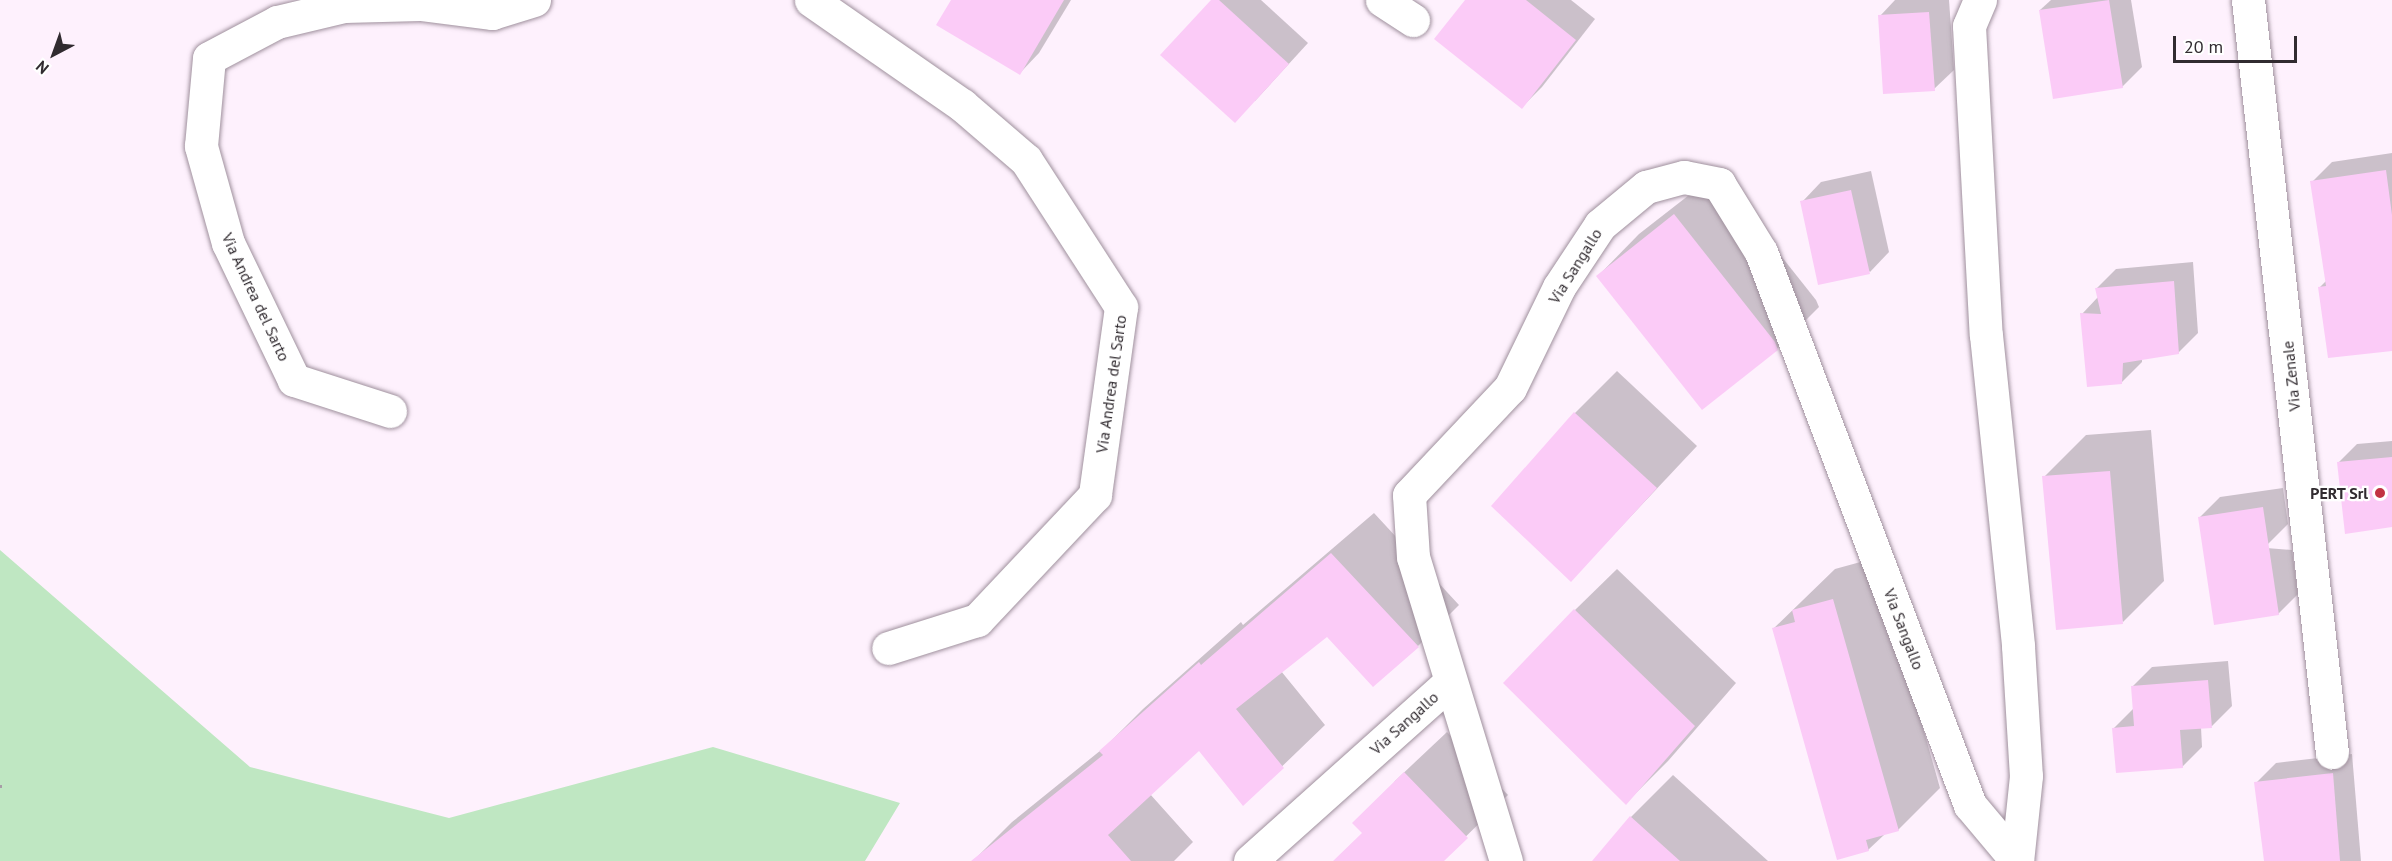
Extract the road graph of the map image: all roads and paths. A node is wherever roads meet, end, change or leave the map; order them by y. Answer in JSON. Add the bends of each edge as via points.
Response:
{"nodes":[{"id":1,"x":534,"y":0,"type":"edge"},
{"id":2,"x":811,"y":0,"type":"edge"},
{"id":3,"x":1382,"y":0,"type":"edge"},
{"id":4,"x":1980,"y":0,"type":"edge"},
{"id":5,"x":2248,"y":0,"type":"edge"},
{"id":6,"x":1413,"y":20,"type":"dead end"},
{"id":7,"x":390,"y":411,"type":"dead end"},
{"id":8,"x":888,"y":648,"type":"dead end"},
{"id":9,"x":1450,"y":682,"type":"junction"},
{"id":10,"x":2332,"y":752,"type":"dead end"},
{"id":11,"x":1250,"y":861,"type":"edge"},
{"id":12,"x":1506,"y":861,"type":"edge"},
{"id":13,"x":2017,"y":861,"type":"edge"}],
"edges":[{"from":1,"to":7,"type":"street","name":"Via Andrea del Sarto","via":[[492,13],[420,4],[344,6],[277,22],[209,58],[201,146],[228,243],[294,380]]},
{"from":2,"to":8,"type":"street","name":"Via Andrea del Sarto","via":[[962,105],[1026,160],[1121,307],[1095,495],[977,620]]},
{"from":3,"to":6,"type":"street"},
{"from":4,"to":13,"type":"street","name":"Via Sangallo","via":[[1969,26],[1986,335],[2018,646],[2026,776]]},
{"from":5,"to":10,"type":"street","name":"Via Zenale"},
{"from":9,"to":11,"type":"street","name":"Via Sangallo"},
{"from":9,"to":12,"type":"street"},
{"from":9,"to":13,"type":"street","name":"Via Sangallo","via":[[1413,557],[1409,495],[1510,388],[1559,287],[1600,225],[1646,187],[1684,177],[1719,184],[1761,252],[1970,805]]}]}
